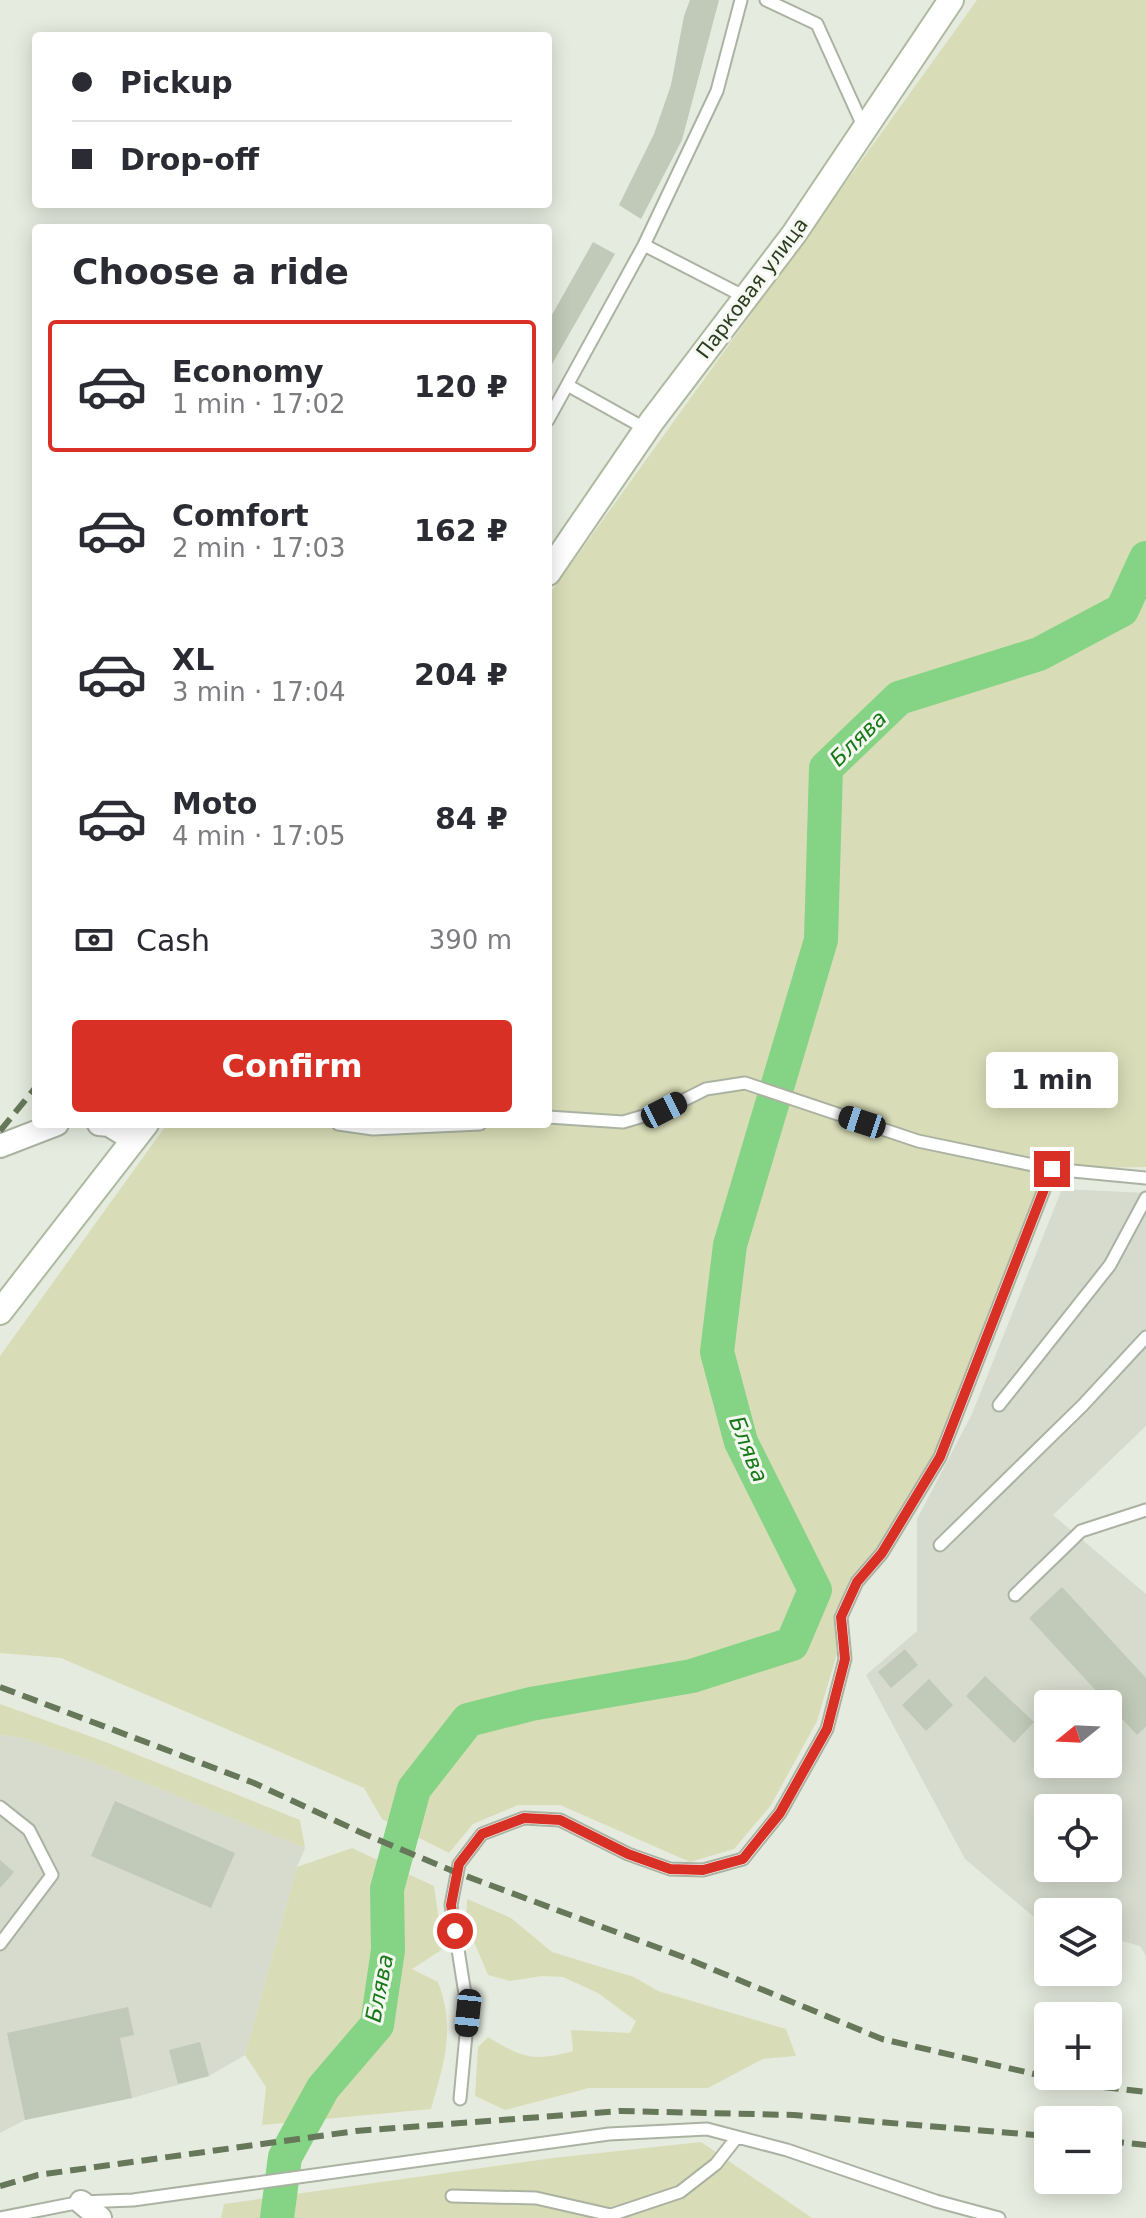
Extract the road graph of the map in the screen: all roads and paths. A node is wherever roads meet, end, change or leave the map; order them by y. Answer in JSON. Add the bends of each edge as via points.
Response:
{"nodes":[{"id":1,"x":741,"y":0,"type":"edge"},
{"id":2,"x":766,"y":0,"type":"edge"},
{"id":3,"x":951,"y":0,"type":"edge"},
{"id":4,"x":864,"y":129,"type":"junction"},
{"id":5,"x":644,"y":245,"type":"junction"},
{"id":6,"x":746,"y":297,"type":"junction"},
{"id":7,"x":569,"y":386,"type":"junction"},
{"id":8,"x":552,"y":414,"type":"edge"},
{"id":9,"x":647,"y":429,"type":"junction"},
{"id":10,"x":552,"y":567,"type":"edge"},
{"id":11,"x":552,"y":1117,"type":"edge"},
{"id":12,"x":47,"y":1128,"type":"edge"},
{"id":13,"x":366,"y":1128,"type":"edge"},
{"id":14,"x":394,"y":1128,"type":"edge"},
{"id":15,"x":140,"y":1132,"type":"edge"},
{"id":16,"x":0,"y":1146,"type":"edge"},
{"id":17,"x":1052,"y":1169,"type":"junction"},
{"id":18,"x":1146,"y":1178,"type":"edge"},
{"id":19,"x":1146,"y":1198,"type":"edge"},
{"id":20,"x":0,"y":1312,"type":"edge"},
{"id":21,"x":1146,"y":1337,"type":"edge"},
{"id":22,"x":999,"y":1405,"type":"dead end"},
{"id":23,"x":1146,"y":1510,"type":"edge"},
{"id":24,"x":940,"y":1545,"type":"dead end"},
{"id":25,"x":1015,"y":1595,"type":"dead end"},
{"id":26,"x":0,"y":1807,"type":"edge"},
{"id":27,"x":0,"y":1944,"type":"edge"},
{"id":28,"x":460,"y":2099,"type":"dead end"},
{"id":29,"x":737,"y":2137,"type":"junction"},
{"id":30,"x":452,"y":2196,"type":"dead end"},
{"id":31,"x":81,"y":2202,"type":"junction"},
{"id":32,"x":0,"y":2218,"type":"edge"},
{"id":33,"x":100,"y":2218,"type":"edge"},
{"id":34,"x":999,"y":2218,"type":"edge"}],
"edges":[{"from":1,"to":5,"type":"lane","via":[[717,91]]},
{"from":2,"to":4,"type":"lane","via":[[817,24]]},
{"from":3,"to":4,"type":"street","name":"Парковая улица"},
{"from":4,"to":6,"type":"street","name":"Парковая улица"},
{"from":5,"to":6,"type":"lane"},
{"from":5,"to":7,"type":"lane"},
{"from":6,"to":9,"type":"street","name":"Парковая улица"},
{"from":7,"to":8,"type":"lane"},
{"from":7,"to":9,"type":"lane"},
{"from":9,"to":10,"type":"street","name":"Парковая улица"},
{"from":11,"to":17,"type":"lane","via":[[623,1122],[706,1089],[745,1083],[918,1141]]},
{"from":12,"to":16,"type":"street"},
{"from":13,"to":14,"type":"lane"},
{"from":15,"to":20,"type":"street"},
{"from":17,"to":18,"type":"lane"},
{"from":17,"to":28,"type":"lane","via":[[940,1457],[882,1553],[857,1582],[841,1617],[845,1659],[827,1729],[780,1813],[743,1859],[703,1870],[670,1869],[560,1820],[524,1818],[482,1834],[459,1864],[451,1905],[468,2013]]},
{"from":19,"to":22,"type":"lane","via":[[1110,1265]]},
{"from":21,"to":24,"type":"lane"},
{"from":23,"to":25,"type":"lane","via":[[1081,1531]]},
{"from":26,"to":27,"type":"lane","via":[[29,1830],[52,1875]]},
{"from":29,"to":30,"type":"lane","via":[[716,2164],[680,2192],[611,2215],[536,2198]]},
{"from":29,"to":31,"type":"lane","via":[[707,2129],[609,2134],[133,2200]]},
{"from":29,"to":34,"type":"lane"},
{"from":31,"to":32,"type":"lane"},
{"from":31,"to":33,"type":"street"}]}
